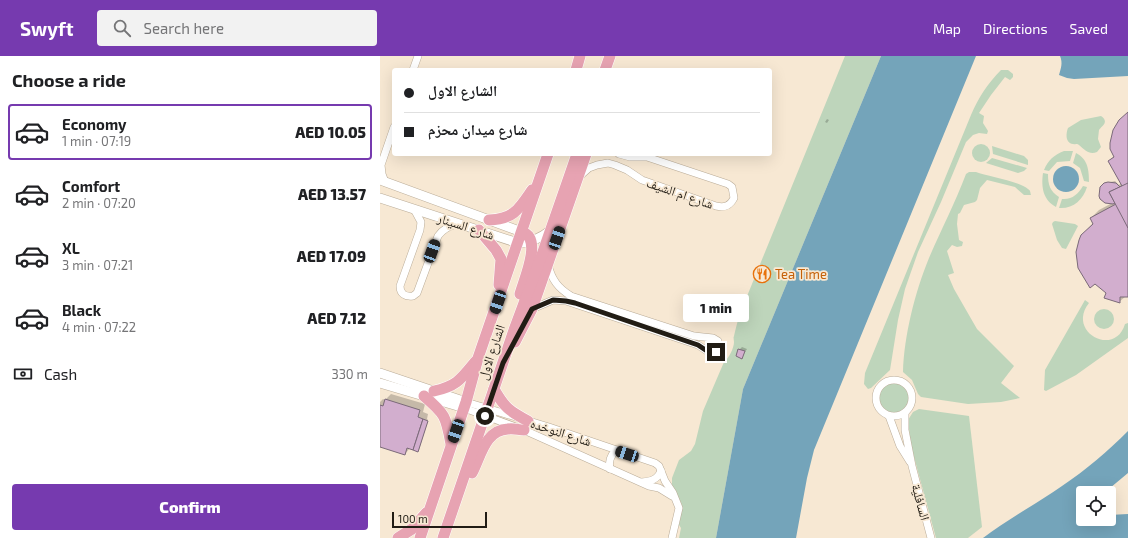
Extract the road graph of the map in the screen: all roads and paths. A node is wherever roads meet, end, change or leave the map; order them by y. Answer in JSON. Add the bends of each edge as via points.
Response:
{"nodes":[{"id":1,"x":418,"y":56,"type":"edge"},
{"id":2,"x":574,"y":56,"type":"edge"},
{"id":3,"x":580,"y":56,"type":"edge"},
{"id":4,"x":610,"y":56,"type":"edge"},
{"id":5,"x":614,"y":56,"type":"edge"},
{"id":6,"x":414,"y":68,"type":"edge"},
{"id":7,"x":576,"y":68,"type":"edge"},
{"id":8,"x":577,"y":68,"type":"edge"},
{"id":9,"x":606,"y":68,"type":"edge"},
{"id":10,"x":612,"y":68,"type":"edge"},
{"id":11,"x":392,"y":133,"type":"edge"},
{"id":12,"x":547,"y":156,"type":"edge"},
{"id":13,"x":576,"y":156,"type":"edge"},
{"id":14,"x":585,"y":156,"type":"edge"},
{"id":15,"x":626,"y":156,"type":"edge"},
{"id":16,"x":630,"y":157,"type":"junction"},
{"id":17,"x":381,"y":166,"type":"edge"},
{"id":18,"x":626,"y":169,"type":"junction"},
{"id":19,"x":578,"y":178,"type":"junction"},
{"id":20,"x":383,"y":181,"type":"edge"},
{"id":21,"x":538,"y":182,"type":"junction"},
{"id":22,"x":380,"y":198,"type":"edge"},
{"id":23,"x":414,"y":209,"type":"junction"},
{"id":24,"x":489,"y":220,"type":"junction"},
{"id":25,"x":458,"y":224,"type":"junction"},
{"id":26,"x":479,"y":230,"type":"junction"},
{"id":27,"x":551,"y":230,"type":"junction"},
{"id":28,"x":522,"y":232,"type":"junction"},
{"id":29,"x":532,"y":242,"type":"junction"},
{"id":30,"x":518,"y":243,"type":"junction"},
{"id":31,"x":548,"y":265,"type":"junction"},
{"id":32,"x":498,"y":302,"type":"junction"},
{"id":33,"x":532,"y":309,"type":"junction"},
{"id":34,"x":514,"y":330,"type":"junction"},
{"id":35,"x":478,"y":358,"type":"junction"},
{"id":36,"x":503,"y":363,"type":"junction"},
{"id":37,"x":380,"y":373,"type":"edge"},
{"id":38,"x":380,"y":383,"type":"edge"},
{"id":39,"x":494,"y":389,"type":"junction"},
{"id":40,"x":429,"y":394,"type":"junction"},
{"id":41,"x":465,"y":405,"type":"junction"},
{"id":42,"x":487,"y":412,"type":"junction"},
{"id":43,"x":905,"y":413,"type":"junction"},
{"id":44,"x":889,"y":416,"type":"junction"},
{"id":45,"x":526,"y":426,"type":"junction"},
{"id":46,"x":451,"y":444,"type":"junction"},
{"id":47,"x":616,"y":450,"type":"junction"},
{"id":48,"x":912,"y":466,"type":"junction"},
{"id":49,"x":610,"y":469,"type":"junction"},
{"id":50,"x":661,"y":471,"type":"junction"},
{"id":51,"x":642,"y":482,"type":"junction"},
{"id":52,"x":461,"y":485,"type":"junction"},
{"id":53,"x":675,"y":499,"type":"junction"},
{"id":54,"x":430,"y":506,"type":"junction"},
{"id":55,"x":398,"y":538,"type":"edge"},
{"id":56,"x":420,"y":538,"type":"edge"},
{"id":57,"x":443,"y":538,"type":"edge"},
{"id":58,"x":672,"y":538,"type":"edge"},
{"id":59,"x":931,"y":538,"type":"edge"}],
"edges":[{"from":1,"to":6,"type":"street"},
{"from":2,"to":7,"type":"main road"},
{"from":3,"to":8,"type":"main road"},
{"from":4,"to":9,"type":"main road"},
{"from":5,"to":10,"type":"main road"},
{"from":11,"to":17,"type":"street"},
{"from":12,"to":21,"type":"main road","name":"الشارع الاول"},
{"from":13,"to":27,"type":"main road","name":"الشارع الاول"},
{"from":14,"to":19,"type":"main road"},
{"from":15,"to":16,"type":"street","name":"شارع ام الشيف"},
{"from":16,"to":18,"type":"street"},
{"from":16,"to":18,"type":"street","name":"شارع ام الشيف","via":[[647,157],[728,184],[733,189],[734,198],[728,206],[722,208],[642,180]]},
{"from":17,"to":20,"type":"street"},
{"from":18,"to":19,"type":"street","name":"شارع ام الشيف","via":[[608,163],[596,165]]},
{"from":19,"to":31,"type":"main road"},
{"from":20,"to":24,"type":"street","name":"شارع السينار"},
{"from":21,"to":24,"type":"main road","via":[[513,214],[500,220]]},
{"from":21,"to":28,"type":"main road","name":"الشارع الاول"},
{"from":22,"to":23,"type":"street","name":"شارع السينار"},
{"from":23,"to":25,"type":"street","name":"شارع السينار"},
{"from":23,"to":25,"type":"street","via":[[421,222],[420,230],[400,286],[403,295],[409,297],[417,293],[438,236],[449,226]]},
{"from":24,"to":28,"type":"street","name":"شارع السينار"},
{"from":25,"to":26,"type":"street","name":"شارع السينار"},
{"from":26,"to":30,"type":"street","name":"شارع السينار"},
{"from":26,"to":32,"type":"main road","via":[[501,259]]},
{"from":27,"to":29,"type":"street","name":"شارع السينار"},
{"from":27,"to":34,"type":"main road","name":"الشارع الاول"},
{"from":28,"to":29,"type":"main road","via":[[527,234]]},
{"from":28,"to":30,"type":"main road","name":"الشارع الاول"},
{"from":29,"to":30,"type":"street","name":"شارع السينار"},
{"from":29,"to":34,"type":"main road","via":[[531,257],[515,312]]},
{"from":30,"to":32,"type":"main road","name":"الشارع الاول"},
{"from":31,"to":33,"type":"main road"},
{"from":31,"to":33,"type":"street","via":[[554,282],[571,296],[694,336],[713,338],[718,341],[720,348],[710,353],[698,345],[566,301],[553,300]]},
{"from":32,"to":35,"type":"main road","name":"الشارع الاول"},
{"from":33,"to":36,"type":"main road"},
{"from":34,"to":36,"type":"main road","name":"الشارع الاول"},
{"from":35,"to":40,"type":"main road","via":[[456,383]]},
{"from":35,"to":41,"type":"main road","name":"الشارع الاول"},
{"from":36,"to":39,"type":"main road","name":"الشارع الاول"},
{"from":37,"to":40,"type":"street"},
{"from":38,"to":40,"type":"street"},
{"from":39,"to":42,"type":"main road","name":"الشارع الاول"},
{"from":39,"to":45,"type":"main road","via":[[503,404]]},
{"from":40,"to":41,"type":"street"},
{"from":40,"to":46,"type":"main road","via":[[446,418]]},
{"from":41,"to":42,"type":"street","name":"شارع النوخده"},
{"from":41,"to":46,"type":"main road","name":"الشارع الاول"},
{"from":42,"to":45,"type":"street","name":"شارع النوخده"},
{"from":42,"to":52,"type":"main road","name":"الشارع الاول"},
{"from":43,"to":44,"type":"street","via":[[897,417]]},
{"from":43,"to":44,"type":"street","via":[[912,404],[912,392],[904,382],[891,380],[882,384],[876,396],[879,409]]},
{"from":43,"to":48,"type":"street","name":"السافلية","via":[[905,430]]},
{"from":44,"to":48,"type":"street","name":"السافلية","via":[[900,446]]},
{"from":45,"to":47,"type":"street","name":"شارع النوخده"},
{"from":45,"to":49,"type":"street","name":"شارع النوخده"},
{"from":45,"to":52,"type":"main road","via":[[498,431],[491,436],[484,445],[471,474]]},
{"from":46,"to":54,"type":"main road","name":"الشارع الاول"},
{"from":47,"to":49,"type":"street","via":[[609,461]]},
{"from":47,"to":50,"type":"street","name":"شارع النوخده","via":[[655,463]]},
{"from":48,"to":59,"type":"street","name":"السافلية"},
{"from":49,"to":51,"type":"street","name":"شارع النوخده"},
{"from":50,"to":51,"type":"street","via":[[656,479]]},
{"from":50,"to":53,"type":"street"},
{"from":51,"to":53,"type":"street","name":"شارع النوخده","via":[[659,488]]},
{"from":52,"to":57,"type":"main road","name":"الشارع الاول"},
{"from":53,"to":58,"type":"street","via":[[679,508]]},
{"from":54,"to":55,"type":"main road","via":[[420,521]]},
{"from":54,"to":56,"type":"main road","name":"الشارع الاول"}]}
